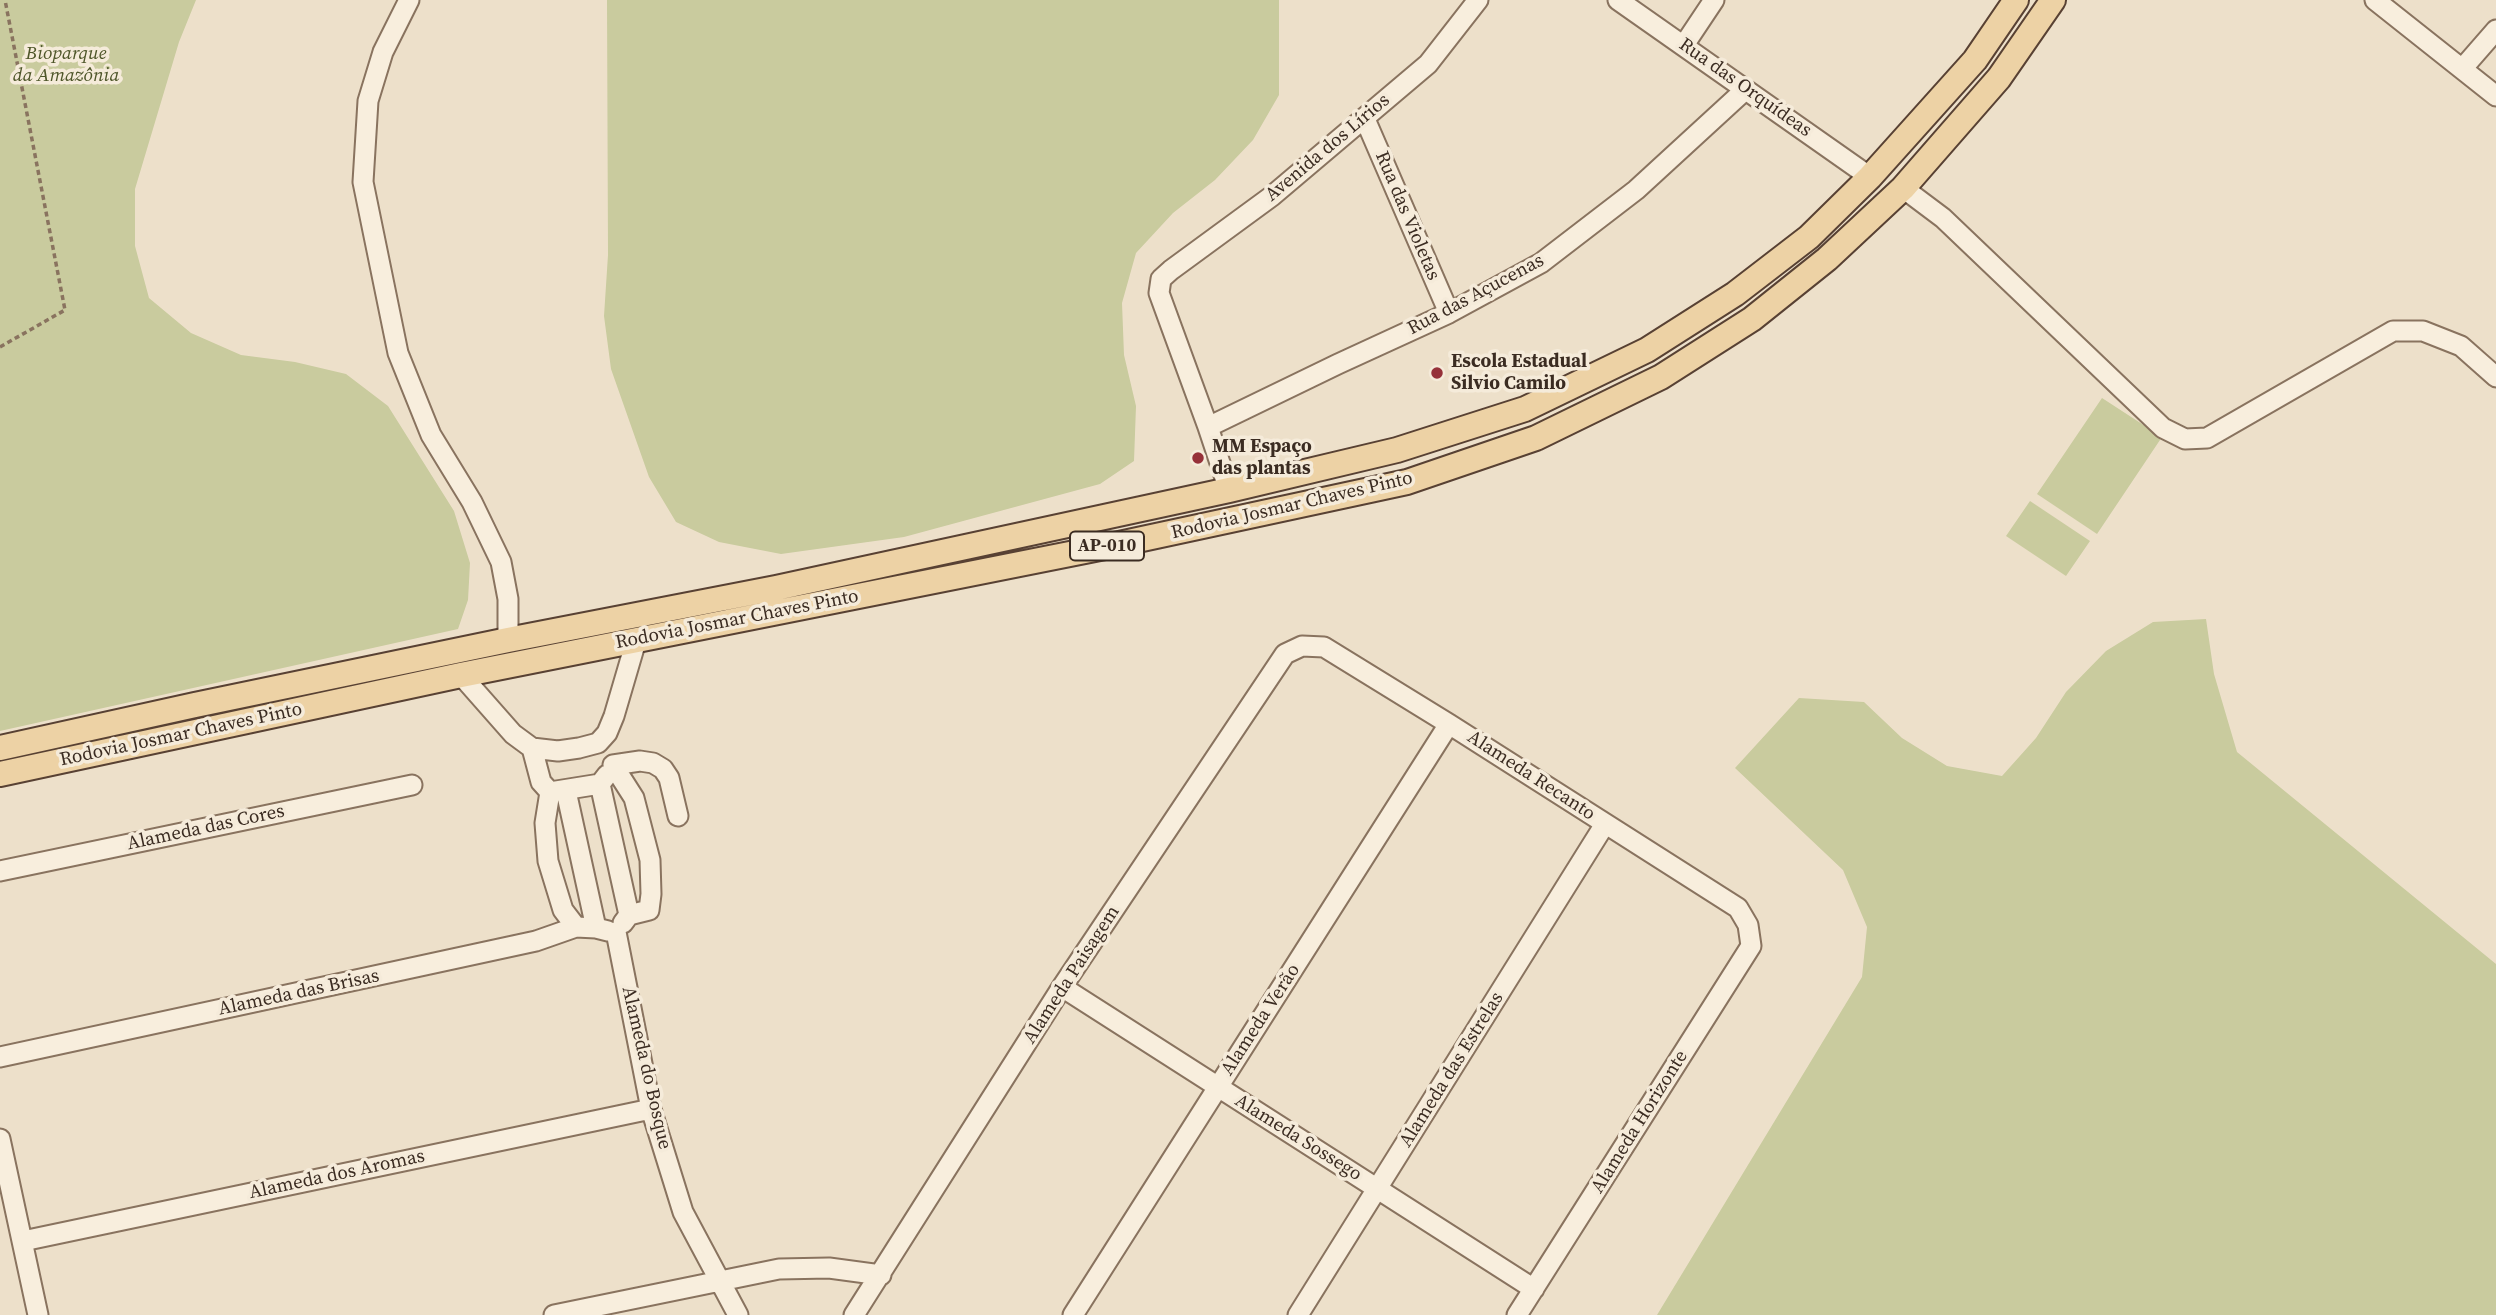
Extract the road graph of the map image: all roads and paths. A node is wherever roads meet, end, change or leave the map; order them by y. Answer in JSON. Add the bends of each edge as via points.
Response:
{"nodes":[{"id":1,"x":5,"y":0,"type":"edge"},
{"id":2,"x":409,"y":0,"type":"edge"},
{"id":3,"x":1478,"y":0,"type":"edge"},
{"id":4,"x":1618,"y":0,"type":"edge"},
{"id":5,"x":1714,"y":0,"type":"edge"},
{"id":6,"x":2016,"y":0,"type":"edge"},
{"id":7,"x":2053,"y":0,"type":"edge"},
{"id":8,"x":2375,"y":0,"type":"edge"},
{"id":9,"x":2496,"y":30,"type":"edge"},
{"id":10,"x":1684,"y":45,"type":"junction"},
{"id":11,"x":2462,"y":69,"type":"junction"},
{"id":12,"x":1745,"y":90,"type":"junction"},
{"id":13,"x":2496,"y":96,"type":"edge"},
{"id":14,"x":1365,"y":118,"type":"junction"},
{"id":15,"x":1870,"y":177,"type":"junction"},
{"id":16,"x":1903,"y":188,"type":"junction"},
{"id":17,"x":1450,"y":313,"type":"junction"},
{"id":18,"x":0,"y":346,"type":"edge"},
{"id":19,"x":2496,"y":377,"type":"edge"},
{"id":20,"x":1209,"y":427,"type":"junction"},
{"id":21,"x":1229,"y":490,"type":"junction"},
{"id":22,"x":1098,"y":517,"type":"junction"},
{"id":23,"x":1105,"y":547,"type":"junction"},
{"id":24,"x":508,"y":640,"type":"junction"},
{"id":25,"x":636,"y":640,"type":"junction"},
{"id":26,"x":1303,"y":646,"type":"joint"},
{"id":27,"x":461,"y":675,"type":"junction"},
{"id":28,"x":195,"y":705,"type":"junction"},
{"id":29,"x":1450,"y":724,"type":"junction"},
{"id":30,"x":201,"y":730,"type":"junction"},
{"id":31,"x":607,"y":733,"type":"junction"},
{"id":32,"x":0,"y":748,"type":"edge"},
{"id":33,"x":532,"y":748,"type":"junction"},
{"id":34,"x":613,"y":765,"type":"junction"},
{"id":35,"x":0,"y":774,"type":"edge"},
{"id":36,"x":600,"y":784,"type":"junction"},
{"id":37,"x":412,"y":785,"type":"dead end"},
{"id":38,"x":558,"y":791,"type":"junction"},
{"id":39,"x":678,"y":816,"type":"dead end"},
{"id":40,"x":1605,"y":824,"type":"junction"},
{"id":41,"x":0,"y":871,"type":"edge"},
{"id":42,"x":629,"y":915,"type":"junction"},
{"id":43,"x":1748,"y":925,"type":"joint"},
{"id":44,"x":576,"y":927,"type":"junction"},
{"id":45,"x":606,"y":930,"type":"junction"},
{"id":46,"x":1062,"y":987,"type":"junction"},
{"id":47,"x":0,"y":1057,"type":"edge"},
{"id":48,"x":1218,"y":1087,"type":"junction"},
{"id":49,"x":651,"y":1109,"type":"junction"},
{"id":50,"x":0,"y":1139,"type":"edge"},
{"id":51,"x":1378,"y":1189,"type":"junction"},
{"id":52,"x":23,"y":1241,"type":"junction"},
{"id":53,"x":881,"y":1275,"type":"junction"},
{"id":54,"x":719,"y":1280,"type":"junction"},
{"id":55,"x":1534,"y":1289,"type":"junction"},
{"id":56,"x":38,"y":1315,"type":"edge"},
{"id":57,"x":554,"y":1315,"type":"edge"},
{"id":58,"x":738,"y":1315,"type":"edge"},
{"id":59,"x":854,"y":1315,"type":"edge"},
{"id":60,"x":1073,"y":1315,"type":"edge"},
{"id":61,"x":1298,"y":1315,"type":"edge"},
{"id":62,"x":1517,"y":1315,"type":"edge"}],
"edges":[{"from":1,"to":18,"type":"path","via":[[65,310]]},
{"from":2,"to":24,"type":"street","via":[[383,52],[368,101],[363,181],[398,353],[431,435],[472,502],[500,562],[508,599]]},
{"from":3,"to":14,"type":"street","name":"Avenida dos Lírios","via":[[1428,64]]},
{"from":4,"to":10,"type":"street","name":"Rua das Orquídeas"},
{"from":5,"to":10,"type":"street"},
{"from":6,"to":15,"type":"main road","name":"Rodovia Josmar Chaves Pinto","number":"AP-010","via":[[1975,60]]},
{"from":7,"to":16,"type":"main road","name":"Rodovia Josmar Chaves Pinto","number":"AP-010","via":[[1999,78]]},
{"from":8,"to":11,"type":"street"},
{"from":9,"to":11,"type":"street"},
{"from":10,"to":12,"type":"street","name":"Rua das Orquídeas"},
{"from":11,"to":13,"type":"street"},
{"from":12,"to":15,"type":"street","name":"Rua das Orquídeas"},
{"from":12,"to":17,"type":"street","name":"Rua das Açucenas","via":[[1636,190],[1541,263]]},
{"from":14,"to":17,"type":"street","name":"Rua das Violetas"},
{"from":14,"to":20,"type":"street","name":"Avenida dos Lírios","via":[[1272,196],[1161,279],[1159,293]]},
{"from":15,"to":21,"type":"main road","name":"Rodovia Josmar Chaves Pinto","number":"AP-010","via":[[1809,237],[1767,270],[1647,350],[1525,409],[1397,450]]},
{"from":16,"to":19,"type":"street","via":[[1943,218],[2163,428],[2185,439],[2207,438],[2393,331],[2423,331],[2461,346]]},
{"from":16,"to":23,"type":"main road","name":"Rodovia Josmar Chaves Pinto","number":"AP-010","via":[[1827,259],[1752,319],[1661,377],[1536,438],[1407,482]]},
{"from":17,"to":20,"type":"street","name":"Rua das Açucenas"},
{"from":20,"to":21,"type":"street"},
{"from":21,"to":22,"type":"main road","name":"Rodovia Josmar Chaves Pinto","number":"AP-010"},
{"from":22,"to":23,"type":"main road"},
{"from":22,"to":24,"type":"main road","name":"Rodovia Josmar Chaves Pinto","number":"AP-010"},
{"from":23,"to":25,"type":"main road","name":"Rodovia Josmar Chaves Pinto","number":"AP-010"},
{"from":24,"to":28,"type":"main road","name":"Rodovia Josmar Chaves Pinto","number":"AP-010"},
{"from":25,"to":27,"type":"main road","name":"Rodovia Josmar Chaves Pinto","number":"AP-010"},
{"from":25,"to":31,"type":"street"},
{"from":26,"to":29,"type":"street","name":"Alameda Recanto","via":[[1324,647]]},
{"from":26,"to":46,"type":"street","name":"Alameda Paisagem","via":[[1285,654]]},
{"from":27,"to":30,"type":"main road","name":"Rodovia Josmar Chaves Pinto","number":"AP-010"},
{"from":27,"to":33,"type":"street","via":[[513,734]]},
{"from":28,"to":30,"type":"main road"},
{"from":28,"to":32,"type":"main road","name":"Rodovia Josmar Chaves Pinto","number":"AP-010"},
{"from":29,"to":40,"type":"street","name":"Alameda Recanto"},
{"from":29,"to":48,"type":"street","name":"Alameda Verão"},
{"from":30,"to":35,"type":"main road","name":"Rodovia Josmar Chaves Pinto","number":"AP-010"},
{"from":31,"to":33,"type":"street","via":[[598,743],[579,748]]},
{"from":31,"to":34,"type":"street"},
{"from":33,"to":38,"type":"street","name":"Alameda do Bosque","via":[[541,782]]},
{"from":34,"to":36,"type":"street"},
{"from":34,"to":39,"type":"street","via":[[640,761],[663,769]]},
{"from":34,"to":42,"type":"street","via":[[634,798],[650,860],[649,910]]},
{"from":36,"to":38,"type":"street"},
{"from":36,"to":42,"type":"street"},
{"from":37,"to":41,"type":"street","name":"Alameda das Cores"},
{"from":38,"to":44,"type":"street","via":[[545,823],[548,861],[563,910]]},
{"from":38,"to":45,"type":"street","name":"Alameda do Bosque"},
{"from":40,"to":43,"type":"street","name":"Alameda Recanto","via":[[1738,908]]},
{"from":40,"to":51,"type":"street","name":"Alameda das Estrelas"},
{"from":42,"to":45,"type":"street"},
{"from":43,"to":55,"type":"street","name":"Alameda Horizonte","via":[[1751,946]]},
{"from":44,"to":45,"type":"street","name":"Alameda das Brisas"},
{"from":44,"to":47,"type":"street","name":"Alameda das Brisas","via":[[536,941]]},
{"from":45,"to":49,"type":"street","name":"Alameda do Bosque"},
{"from":46,"to":48,"type":"street","name":"Alameda Sossego"},
{"from":46,"to":53,"type":"street","name":"Alameda Paisagem"},
{"from":48,"to":51,"type":"street","name":"Alameda Sossego"},
{"from":48,"to":60,"type":"street","name":"Alameda Verão"},
{"from":49,"to":52,"type":"street","name":"Alameda dos Aromas"},
{"from":49,"to":54,"type":"street","name":"Alameda do Bosque","via":[[683,1212]]},
{"from":50,"to":52,"type":"street"},
{"from":51,"to":55,"type":"street","name":"Alameda Sossego"},
{"from":51,"to":61,"type":"street","name":"Alameda das Estrelas"},
{"from":52,"to":56,"type":"street"},
{"from":53,"to":54,"type":"street","via":[[829,1268],[779,1269]]},
{"from":53,"to":59,"type":"street","name":"Alameda Paisagem"},
{"from":54,"to":57,"type":"street"},
{"from":54,"to":58,"type":"street","name":"Alameda do Bosque"},
{"from":55,"to":62,"type":"street","name":"Alameda Horizonte"}]}
